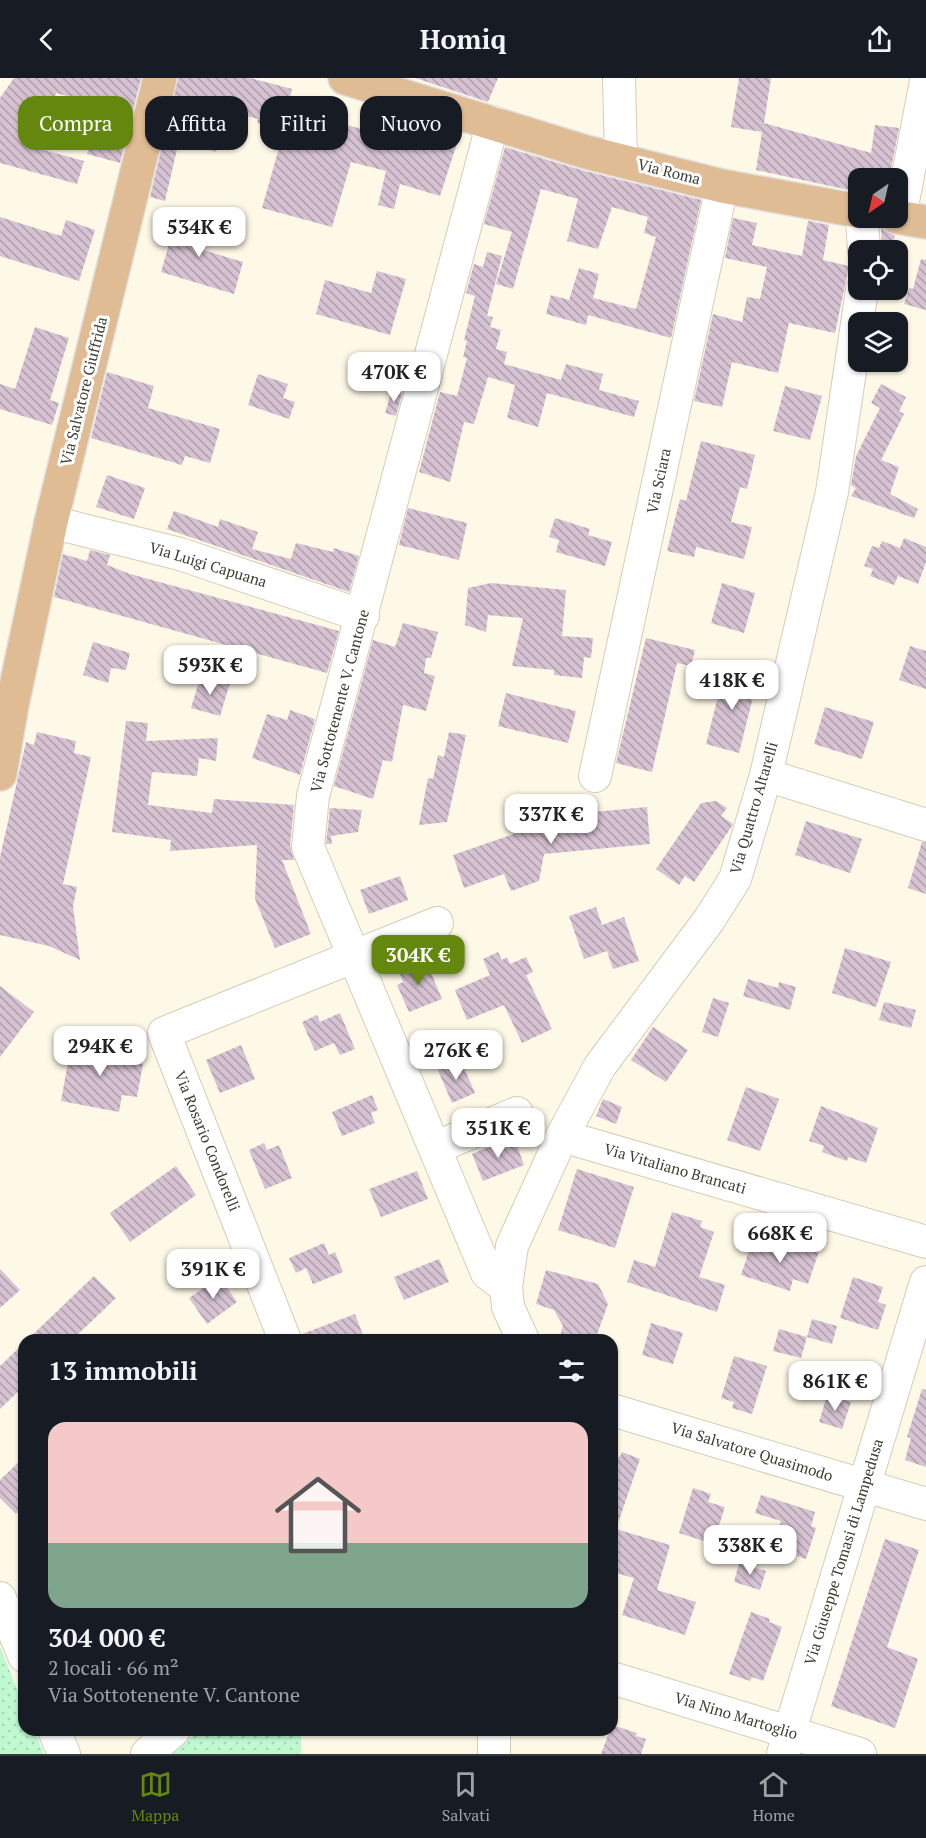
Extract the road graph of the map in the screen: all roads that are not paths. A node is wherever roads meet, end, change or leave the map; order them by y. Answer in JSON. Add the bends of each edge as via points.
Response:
{"nodes":[{"id":1,"x":160,"y":78,"type":"edge"},
{"id":2,"x":345,"y":78,"type":"edge"},
{"id":3,"x":603,"y":78,"type":"edge"},
{"id":4,"x":620,"y":78,"type":"edge"},
{"id":5,"x":926,"y":81,"type":"edge"},
{"id":6,"x":493,"y":122,"type":"junction"},
{"id":7,"x":616,"y":159,"type":"junction"},
{"id":8,"x":722,"y":186,"type":"junction"},
{"id":9,"x":848,"y":209,"type":"edge"},
{"id":10,"x":908,"y":219,"type":"edge"},
{"id":11,"x":861,"y":300,"type":"edge"},
{"id":12,"x":51,"y":522,"type":"junction"},
{"id":13,"x":363,"y":616,"type":"junction"},
{"id":14,"x":6,"y":719,"type":"edge"},
{"id":15,"x":0,"y":774,"type":"edge"},
{"id":16,"x":765,"y":775,"type":"junction"},
{"id":17,"x":595,"y":776,"type":"dead end"},
{"id":18,"x":926,"y":825,"type":"edge"},
{"id":19,"x":437,"y":923,"type":"dead end"},
{"id":20,"x":355,"y":958,"type":"junction"},
{"id":21,"x":517,"y":1113,"type":"dead end"},
{"id":22,"x":562,"y":1136,"type":"junction"},
{"id":23,"x":435,"y":1148,"type":"junction"},
{"id":24,"x":926,"y":1242,"type":"edge"},
{"id":25,"x":926,"y":1282,"type":"edge"},
{"id":26,"x":506,"y":1287,"type":"junction"},
{"id":27,"x":283,"y":1334,"type":"edge"},
{"id":28,"x":520,"y":1334,"type":"edge"},
{"id":29,"x":618,"y":1412,"type":"edge"},
{"id":30,"x":864,"y":1486,"type":"junction"},
{"id":31,"x":926,"y":1504,"type":"edge"},
{"id":32,"x":0,"y":1598,"type":"edge"},
{"id":33,"x":18,"y":1642,"type":"edge"},
{"id":34,"x":618,"y":1680,"type":"edge"},
{"id":35,"x":56,"y":1736,"type":"edge"},
{"id":36,"x":167,"y":1736,"type":"edge"},
{"id":37,"x":494,"y":1736,"type":"edge"},
{"id":38,"x":786,"y":1743,"type":"edge"},
{"id":39,"x":64,"y":1754,"type":"edge"},
{"id":40,"x":147,"y":1754,"type":"edge"},
{"id":41,"x":494,"y":1754,"type":"edge"},
{"id":42,"x":860,"y":1754,"type":"edge"}],
"edges":[{"from":1,"to":12,"type":"main road","name":"Via Salvatore Giuffrida"},
{"from":2,"to":6,"type":"main road","name":"Via Roma"},
{"from":3,"to":7,"type":"street"},
{"from":4,"to":7,"type":"street"},
{"from":5,"to":10,"type":"street"},
{"from":6,"to":7,"type":"main road","name":"Via Roma"},
{"from":6,"to":13,"type":"street","name":"Via Sottotenente V. Cantone"},
{"from":7,"to":8,"type":"main road","name":"Via Roma"},
{"from":8,"to":9,"type":"main road","name":"Via Roma"},
{"from":8,"to":17,"type":"street","name":"Via Sciara"},
{"from":11,"to":16,"type":"street","name":"Via Quattro Altarelli","via":[[832,492]]},
{"from":12,"to":13,"type":"street","name":"Via Luigi Capuana","via":[[180,554]]},
{"from":12,"to":14,"type":"main road","name":"Via Salvatore Giuffrida"},
{"from":13,"to":20,"type":"street","name":"Via Sottotenente V. Cantone","via":[[313,796],[308,847]]},
{"from":14,"to":15,"type":"main road","name":"Via Salvatore Giuffrida"},
{"from":16,"to":18,"type":"street"},
{"from":16,"to":22,"type":"street","name":"Via Quattro Altarelli","via":[[735,879],[600,1066]]},
{"from":19,"to":20,"type":"street"},
{"from":20,"to":23,"type":"street","name":"Via Sottotenente V. Cantone"},
{"from":20,"to":27,"type":"street","name":"Via Rosario Condorelli","via":[[164,1033]]},
{"from":21,"to":23,"type":"street"},
{"from":22,"to":24,"type":"street","name":"Via Vitaliano Brancati"},
{"from":22,"to":26,"type":"street","name":"Via Quattro Altarelli","via":[[512,1246]]},
{"from":23,"to":26,"type":"street","name":"Via Sottotenente V. Cantone","via":[[487,1273]]},
{"from":25,"to":30,"type":"street","name":"Via Giuseppe Tomasi di Lampedusa"},
{"from":26,"to":28,"type":"street","name":"Via Quattro Altarelli","via":[[508,1307]]},
{"from":29,"to":30,"type":"street","name":"Via Salvatore Quasimodo"},
{"from":30,"to":31,"type":"street","name":"Via Salvatore Quasimodo"},
{"from":30,"to":38,"type":"street","name":"Via Giuseppe Tomasi di Lampedusa"},
{"from":32,"to":33,"type":"street"},
{"from":34,"to":38,"type":"street","name":"Via Nino Martoglio"},
{"from":35,"to":39,"type":"street"},
{"from":36,"to":40,"type":"street"},
{"from":37,"to":41,"type":"street"},
{"from":38,"to":42,"type":"street","name":"Via Nino Martoglio"}]}
